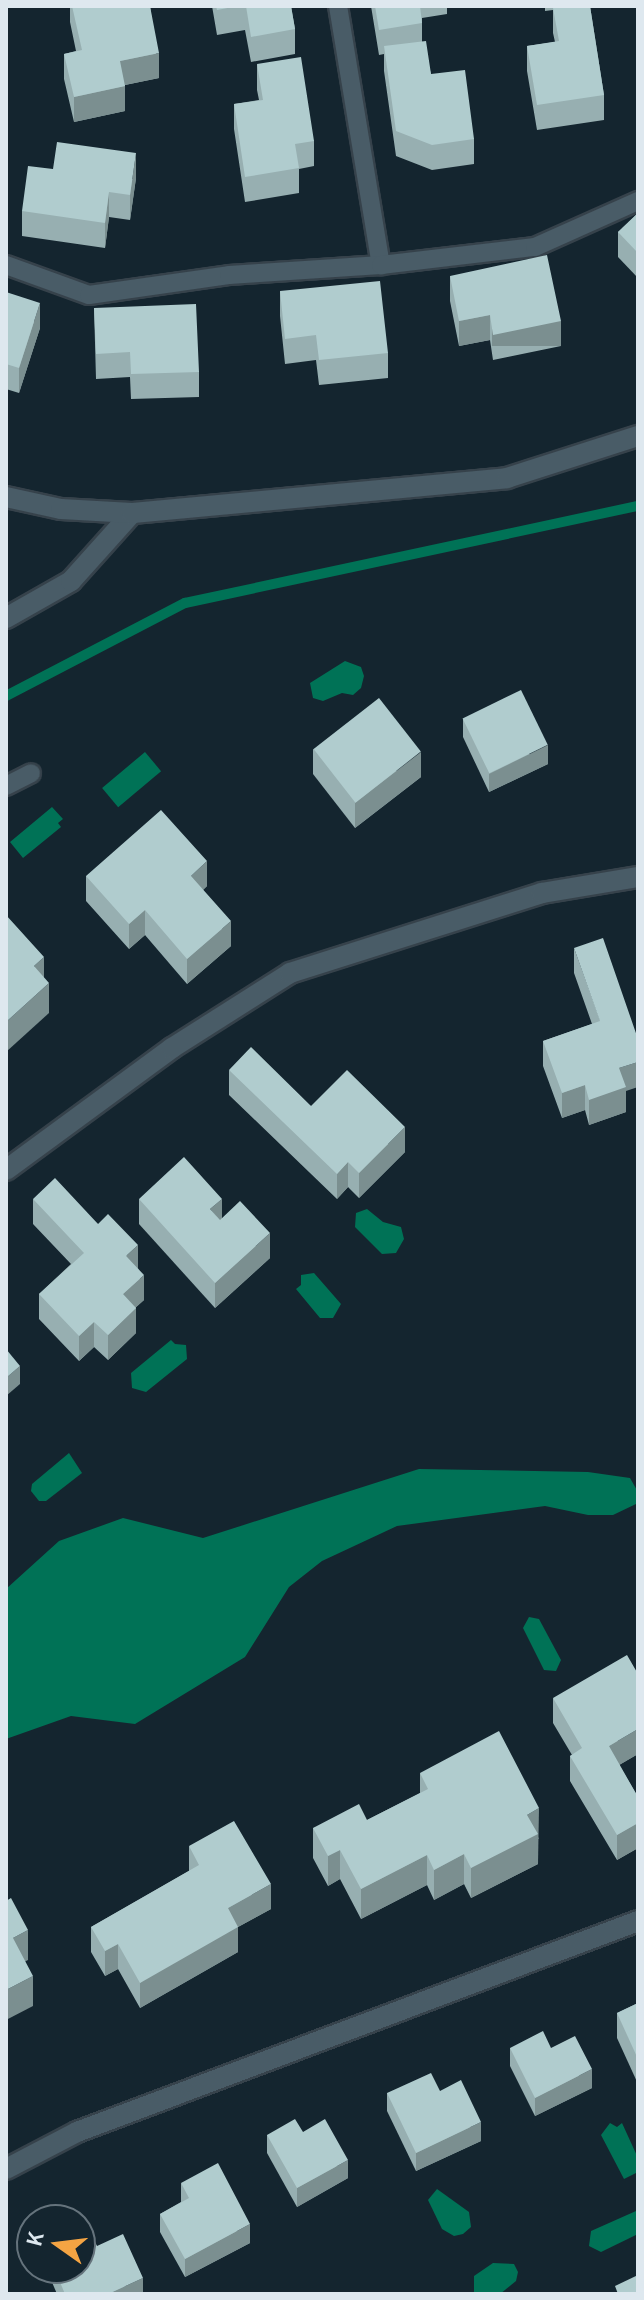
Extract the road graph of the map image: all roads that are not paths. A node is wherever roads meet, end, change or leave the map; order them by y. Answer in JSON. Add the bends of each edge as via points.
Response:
{"nodes":[{"id":1,"x":338,"y":6,"type":"edge"},
{"id":2,"x":638,"y":201,"type":"edge"},
{"id":3,"x":6,"y":265,"type":"edge"},
{"id":4,"x":381,"y":265,"type":"junction"},
{"id":5,"x":638,"y":436,"type":"edge"},
{"id":6,"x":6,"y":497,"type":"edge"},
{"id":7,"x":132,"y":513,"type":"junction"},
{"id":8,"x":6,"y":618,"type":"edge"},
{"id":9,"x":31,"y":773,"type":"dead end"},
{"id":10,"x":6,"y":786,"type":"edge"},
{"id":11,"x":638,"y":877,"type":"edge"},
{"id":12,"x":6,"y":1170,"type":"edge"},
{"id":13,"x":638,"y":1921,"type":"edge"},
{"id":14,"x":6,"y":2169,"type":"edge"}],
"edges":[{"from":1,"to":4,"type":"lane"},
{"from":2,"to":4,"type":"lane","via":[[535,247]]},
{"from":3,"to":4,"type":"lane","via":[[89,295],[229,275]]},
{"from":5,"to":7,"type":"street","via":[[507,478]]},
{"from":6,"to":7,"type":"street","via":[[61,509]]},
{"from":7,"to":8,"type":"street","via":[[71,581]]},
{"from":9,"to":10,"type":"lane"},
{"from":11,"to":12,"type":"street","via":[[542,893],[290,973],[172,1048]]},
{"from":13,"to":14,"type":"street","via":[[77,2132]]}]}
